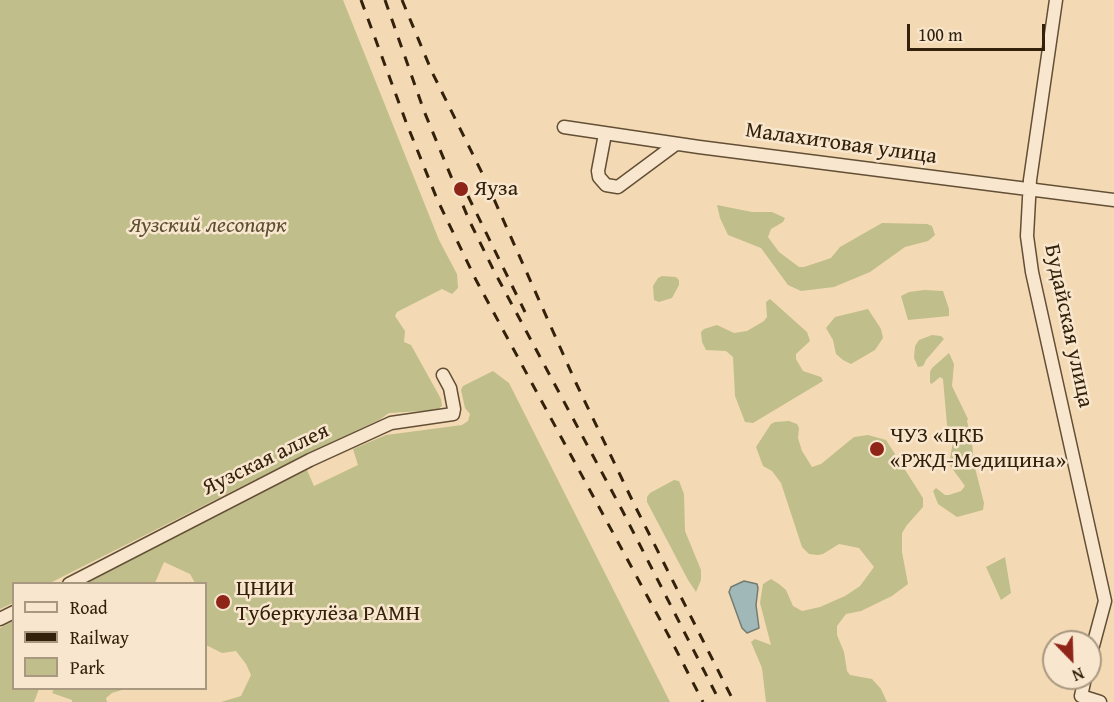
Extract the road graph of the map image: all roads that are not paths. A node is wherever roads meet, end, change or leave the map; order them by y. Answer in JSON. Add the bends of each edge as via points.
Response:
{"nodes":[{"id":1,"x":1056,"y":0,"type":"edge"},
{"id":2,"x":564,"y":127,"type":"dead end"},
{"id":3,"x":605,"y":134,"type":"junction"},
{"id":4,"x":676,"y":144,"type":"junction"},
{"id":5,"x":1029,"y":190,"type":"junction"},
{"id":6,"x":1114,"y":201,"type":"edge"},
{"id":7,"x":443,"y":375,"type":"dead end"},
{"id":8,"x":73,"y":582,"type":"edge"},
{"id":9,"x":1109,"y":602,"type":"edge"},
{"id":10,"x":1099,"y":630,"type":"edge"},
{"id":11,"x":1082,"y":690,"type":"edge"},
{"id":12,"x":1100,"y":702,"type":"edge"}],
"edges":[{"from":1,"to":5,"type":"street","name":"Будайская улица"},
{"from":2,"to":3,"type":"street","name":"Малахитовая улица"},
{"from":3,"to":4,"type":"street","name":"Малахитовая улица"},
{"from":3,"to":4,"type":"street","via":[[599,177],[606,185],[618,187]]},
{"from":4,"to":5,"type":"street","name":"Малахитовая улица"},
{"from":5,"to":6,"type":"street","name":"Малахитовая улица"},
{"from":5,"to":9,"type":"street","name":"Будайская улица","via":[[1027,236],[1032,272]]},
{"from":7,"to":8,"type":"street","name":"Яузская аллея","via":[[450,388],[453,414],[391,423],[310,460]]},
{"from":9,"to":10,"type":"street","name":"Будайская улица"},
{"from":11,"to":12,"type":"street","via":[[1081,696]]}]}
